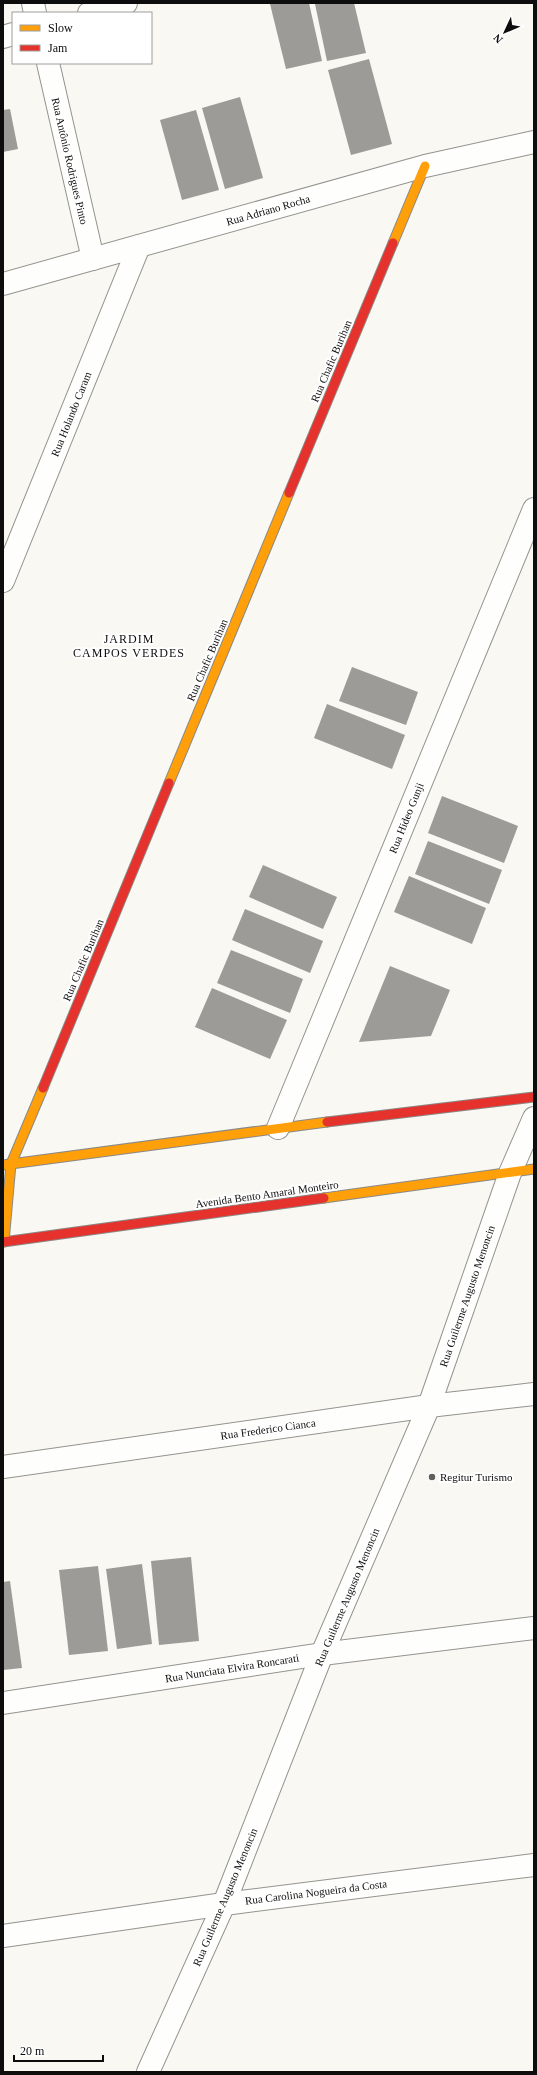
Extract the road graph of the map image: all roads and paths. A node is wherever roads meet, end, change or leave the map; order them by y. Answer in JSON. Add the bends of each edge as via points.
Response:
{"nodes":[{"id":1,"x":126,"y":3,"type":"edge"},
{"id":2,"x":93,"y":12,"type":"edge"},
{"id":3,"x":48,"y":64,"type":"edge"},
{"id":4,"x":534,"y":142,"type":"edge"},
{"id":5,"x":425,"y":166,"type":"junction"},
{"id":6,"x":139,"y":246,"type":"junction"},
{"id":7,"x":93,"y":259,"type":"junction"},
{"id":8,"x":3,"y":284,"type":"edge"},
{"id":9,"x":534,"y":509,"type":"edge"},
{"id":10,"x":3,"y":581,"type":"edge"},
{"id":11,"x":534,"y":1097,"type":"edge"},
{"id":12,"x":534,"y":1118,"type":"edge"},
{"id":13,"x":278,"y":1128,"type":"junction"},
{"id":14,"x":7,"y":1164,"type":"edge"},
{"id":15,"x":534,"y":1168,"type":"edge"},
{"id":16,"x":510,"y":1173,"type":"junction"},
{"id":17,"x":3,"y":1242,"type":"edge"},
{"id":18,"x":534,"y":1394,"type":"edge"},
{"id":19,"x":429,"y":1406,"type":"junction"},
{"id":20,"x":3,"y":1467,"type":"edge"},
{"id":21,"x":534,"y":1628,"type":"edge"},
{"id":22,"x":322,"y":1654,"type":"junction"},
{"id":23,"x":3,"y":1703,"type":"edge"},
{"id":24,"x":534,"y":1865,"type":"edge"},
{"id":25,"x":224,"y":1904,"type":"junction"},
{"id":26,"x":3,"y":1936,"type":"edge"},
{"id":27,"x":148,"y":2072,"type":"edge"}],
"edges":[{"from":1,"to":2,"type":"street"},
{"from":3,"to":7,"type":"street","name":"Rua Antônio Rodrigues Pinto"},
{"from":4,"to":5,"type":"street","name":"Rua Adriano Rocha"},
{"from":5,"to":6,"type":"street","name":"Rua Adriano Rocha"},
{"from":5,"to":14,"type":"street","name":"Rua Chafic Burihan"},
{"from":6,"to":7,"type":"street","name":"Rua Adriano Rocha"},
{"from":6,"to":10,"type":"street","name":"Rua Holando Caram"},
{"from":7,"to":8,"type":"street","name":"Rua Adriano Rocha"},
{"from":9,"to":13,"type":"street","name":"Rua Hideo Gunji"},
{"from":11,"to":13,"type":"street"},
{"from":12,"to":16,"type":"street","name":"Rua Guilerme Augusto Menoncin"},
{"from":13,"to":14,"type":"street"},
{"from":14,"to":17,"type":"street","name":"Rua Chafic Burihan"},
{"from":15,"to":16,"type":"street","name":"Avenida Bento Amaral Monteiro"},
{"from":16,"to":17,"type":"street","name":"Avenida Bento Amaral Monteiro"},
{"from":16,"to":19,"type":"street","name":"Rua Guilerme Augusto Menoncin"},
{"from":18,"to":19,"type":"street","name":"Rua Frederico Cianca"},
{"from":19,"to":20,"type":"street","name":"Rua Frederico Cianca"},
{"from":19,"to":22,"type":"street","name":"Rua Guilerme Augusto Menoncin"},
{"from":21,"to":22,"type":"street","name":"Rua Nunciata Elvira Roncarati"},
{"from":22,"to":23,"type":"street","name":"Rua Nunciata Elvira Roncarati"},
{"from":22,"to":25,"type":"street","name":"Rua Guilerme Augusto Menoncin"},
{"from":24,"to":25,"type":"street","name":"Rua Carolina Nogueira da Costa"},
{"from":25,"to":26,"type":"street","name":"Rua Carolina Nogueira da Costa"},
{"from":25,"to":27,"type":"street","name":"Rua Guilerme Augusto Menoncin"}]}
